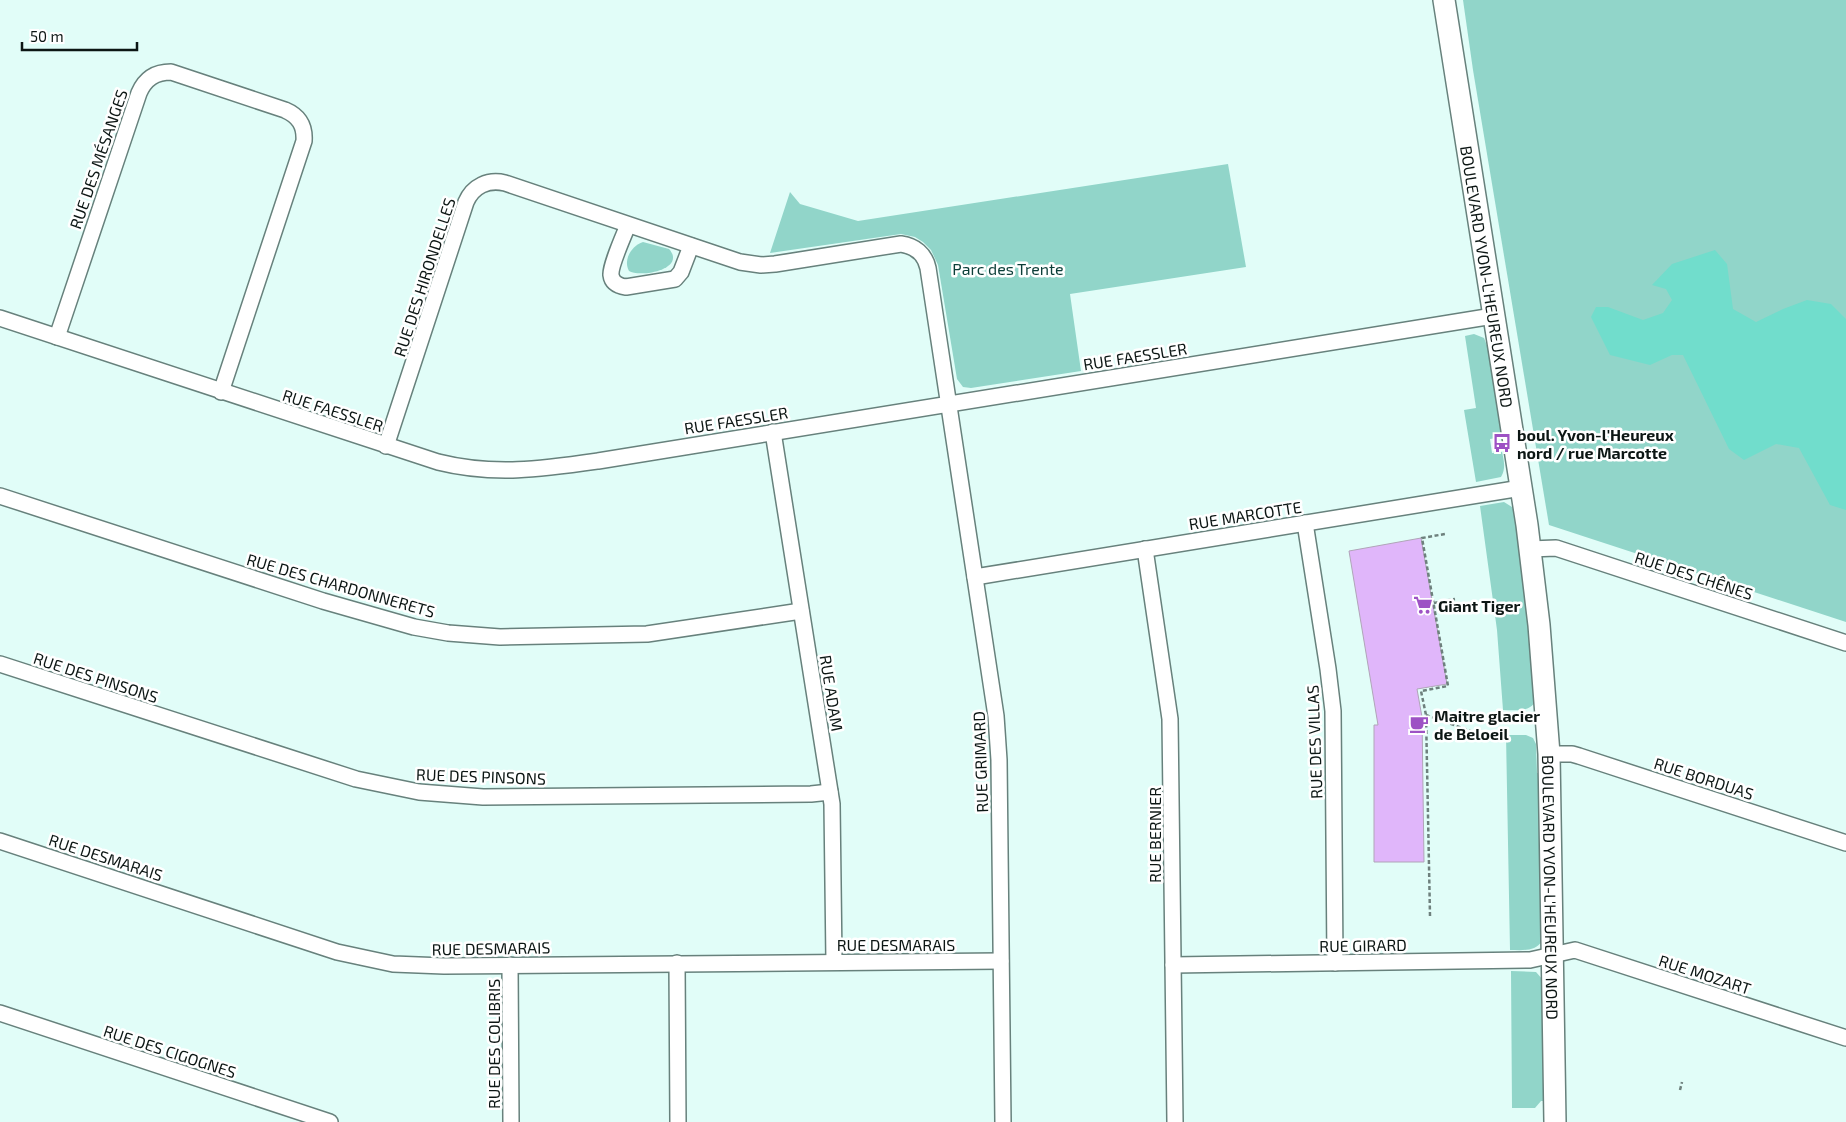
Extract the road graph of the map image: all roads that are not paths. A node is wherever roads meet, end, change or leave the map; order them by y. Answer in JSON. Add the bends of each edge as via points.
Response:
{"nodes":[{"id":1,"x":1444,"y":0,"type":"edge"},
{"id":2,"x":628,"y":225,"type":"junction"},
{"id":3,"x":690,"y":246,"type":"junction"},
{"id":4,"x":1494,"y":316,"type":"junction"},
{"id":5,"x":0,"y":318,"type":"edge"},
{"id":6,"x":57,"y":337,"type":"junction"},
{"id":7,"x":222,"y":392,"type":"junction"},
{"id":8,"x":948,"y":403,"type":"junction"},
{"id":9,"x":773,"y":432,"type":"junction"},
{"id":10,"x":386,"y":446,"type":"junction"},
{"id":11,"x":1521,"y":488,"type":"junction"},
{"id":12,"x":1,"y":501,"type":"edge"},
{"id":13,"x":1305,"y":523,"type":"junction"},
{"id":14,"x":1145,"y":549,"type":"junction"},
{"id":15,"x":1530,"y":549,"type":"junction"},
{"id":16,"x":975,"y":577,"type":"junction"},
{"id":17,"x":801,"y":611,"type":"junction"},
{"id":18,"x":1846,"y":643,"type":"edge"},
{"id":19,"x":0,"y":664,"type":"edge"},
{"id":20,"x":1549,"y":754,"type":"junction"},
{"id":21,"x":830,"y":792,"type":"junction"},
{"id":22,"x":0,"y":841,"type":"edge"},
{"id":23,"x":1846,"y":843,"type":"edge"},
{"id":24,"x":1553,"y":954,"type":"junction"},
{"id":25,"x":1002,"y":961,"type":"junction"},
{"id":26,"x":834,"y":962,"type":"junction"},
{"id":27,"x":677,"y":963,"type":"junction"},
{"id":28,"x":1335,"y":963,"type":"junction"},
{"id":29,"x":1173,"y":964,"type":"junction"},
{"id":30,"x":510,"y":965,"type":"junction"},
{"id":31,"x":0,"y":1013,"type":"edge"},
{"id":32,"x":1846,"y":1038,"type":"edge"},
{"id":33,"x":330,"y":1122,"type":"edge"},
{"id":34,"x":511,"y":1122,"type":"edge"},
{"id":35,"x":678,"y":1122,"type":"edge"},
{"id":36,"x":1003,"y":1122,"type":"edge"},
{"id":37,"x":1175,"y":1122,"type":"edge"},
{"id":38,"x":1555,"y":1122,"type":"edge"}],
"edges":[{"from":1,"to":4,"type":"street","name":"BOULEVARD YVON-L'HEUREUX NORD"},
{"from":2,"to":3,"type":"street","name":"RUE DES HIRONDELLES"},
{"from":2,"to":3,"type":"street","via":[[611,273],[619,286],[672,281],[680,275]]},
{"from":2,"to":10,"type":"street","name":"RUE DES HIRONDELLES","via":[[499,182],[475,189],[466,202]]},
{"from":3,"to":8,"type":"street","name":"RUE DES HIRONDELLES","via":[[740,262],[761,265],[892,245],[915,249],[925,259],[928,268]]},
{"from":4,"to":8,"type":"street","name":"RUE FAESSLER"},
{"from":4,"to":11,"type":"street","name":"BOULEVARD YVON-L'HEUREUX NORD"},
{"from":5,"to":6,"type":"street","name":"RUE FAESSLER"},
{"from":6,"to":7,"type":"street","name":"RUE FAESSLER"},
{"from":6,"to":7,"type":"street","name":"RUE DES MÉSANGES","via":[[144,83],[156,74],[171,72],[222,89],[290,112],[300,122],[304,136]]},
{"from":7,"to":10,"type":"street","name":"RUE FAESSLER"},
{"from":8,"to":9,"type":"street","name":"RUE FAESSLER"},
{"from":8,"to":16,"type":"street","name":"RUE GRIMARD"},
{"from":9,"to":10,"type":"street","name":"RUE FAESSLER","via":[[521,471],[452,466]]},
{"from":9,"to":17,"type":"street","name":"RUE ADAM"},
{"from":11,"to":13,"type":"street","name":"RUE MARCOTTE"},
{"from":11,"to":15,"type":"street","name":"BOULEVARD YVON-L'HEUREUX NORD"},
{"from":12,"to":17,"type":"street","name":"RUE DES CHARDONNERETS","via":[[323,601],[405,625],[448,633],[500,637],[647,634]]},
{"from":13,"to":14,"type":"street","name":"RUE MARCOTTE"},
{"from":13,"to":28,"type":"street","name":"RUE DES VILLAS","via":[[1333,711]]},
{"from":14,"to":16,"type":"street","name":"RUE MARCOTTE"},
{"from":14,"to":29,"type":"street","name":"RUE BERNIER","via":[[1170,719]]},
{"from":15,"to":18,"type":"street","name":"RUE DES CHÊNES","via":[[1556,548]]},
{"from":15,"to":20,"type":"street","name":"BOULEVARD YVON-L'HEUREUX NORD"},
{"from":16,"to":25,"type":"street","name":"RUE GRIMARD","via":[[998,728]]},
{"from":17,"to":21,"type":"street","name":"RUE ADAM"},
{"from":19,"to":21,"type":"street","name":"RUE DES PINSONS","via":[[334,773],[403,790],[483,797]]},
{"from":20,"to":23,"type":"street","name":"RUE BORDUAS","via":[[1579,756]]},
{"from":20,"to":24,"type":"street","name":"BOULEVARD YVON-L'HEUREUX NORD"},
{"from":21,"to":26,"type":"street","name":"RUE ADAM"},
{"from":22,"to":30,"type":"street","name":"RUE DESMARAIS","via":[[351,956],[407,965]]},
{"from":24,"to":28,"type":"street","name":"RUE GIRARD","via":[[1530,960]]},
{"from":24,"to":32,"type":"street","name":"RUE MOZART","via":[[1574,950]]},
{"from":24,"to":38,"type":"street","name":"BOULEVARD YVON-L'HEUREUX NORD"},
{"from":25,"to":26,"type":"street","name":"RUE DESMARAIS"},
{"from":25,"to":36,"type":"street","name":"RUE GRIMARD"},
{"from":26,"to":27,"type":"street","name":"RUE DESMARAIS"},
{"from":27,"to":30,"type":"street","name":"RUE DESMARAIS"},
{"from":27,"to":35,"type":"street"},
{"from":28,"to":29,"type":"street","name":"RUE GIRARD"},
{"from":29,"to":37,"type":"street","name":"RUE BERNIER"},
{"from":30,"to":34,"type":"street","name":"RUE DES COLIBRIS"},
{"from":31,"to":33,"type":"street","name":"RUE DES CIGOGNES"}]}
